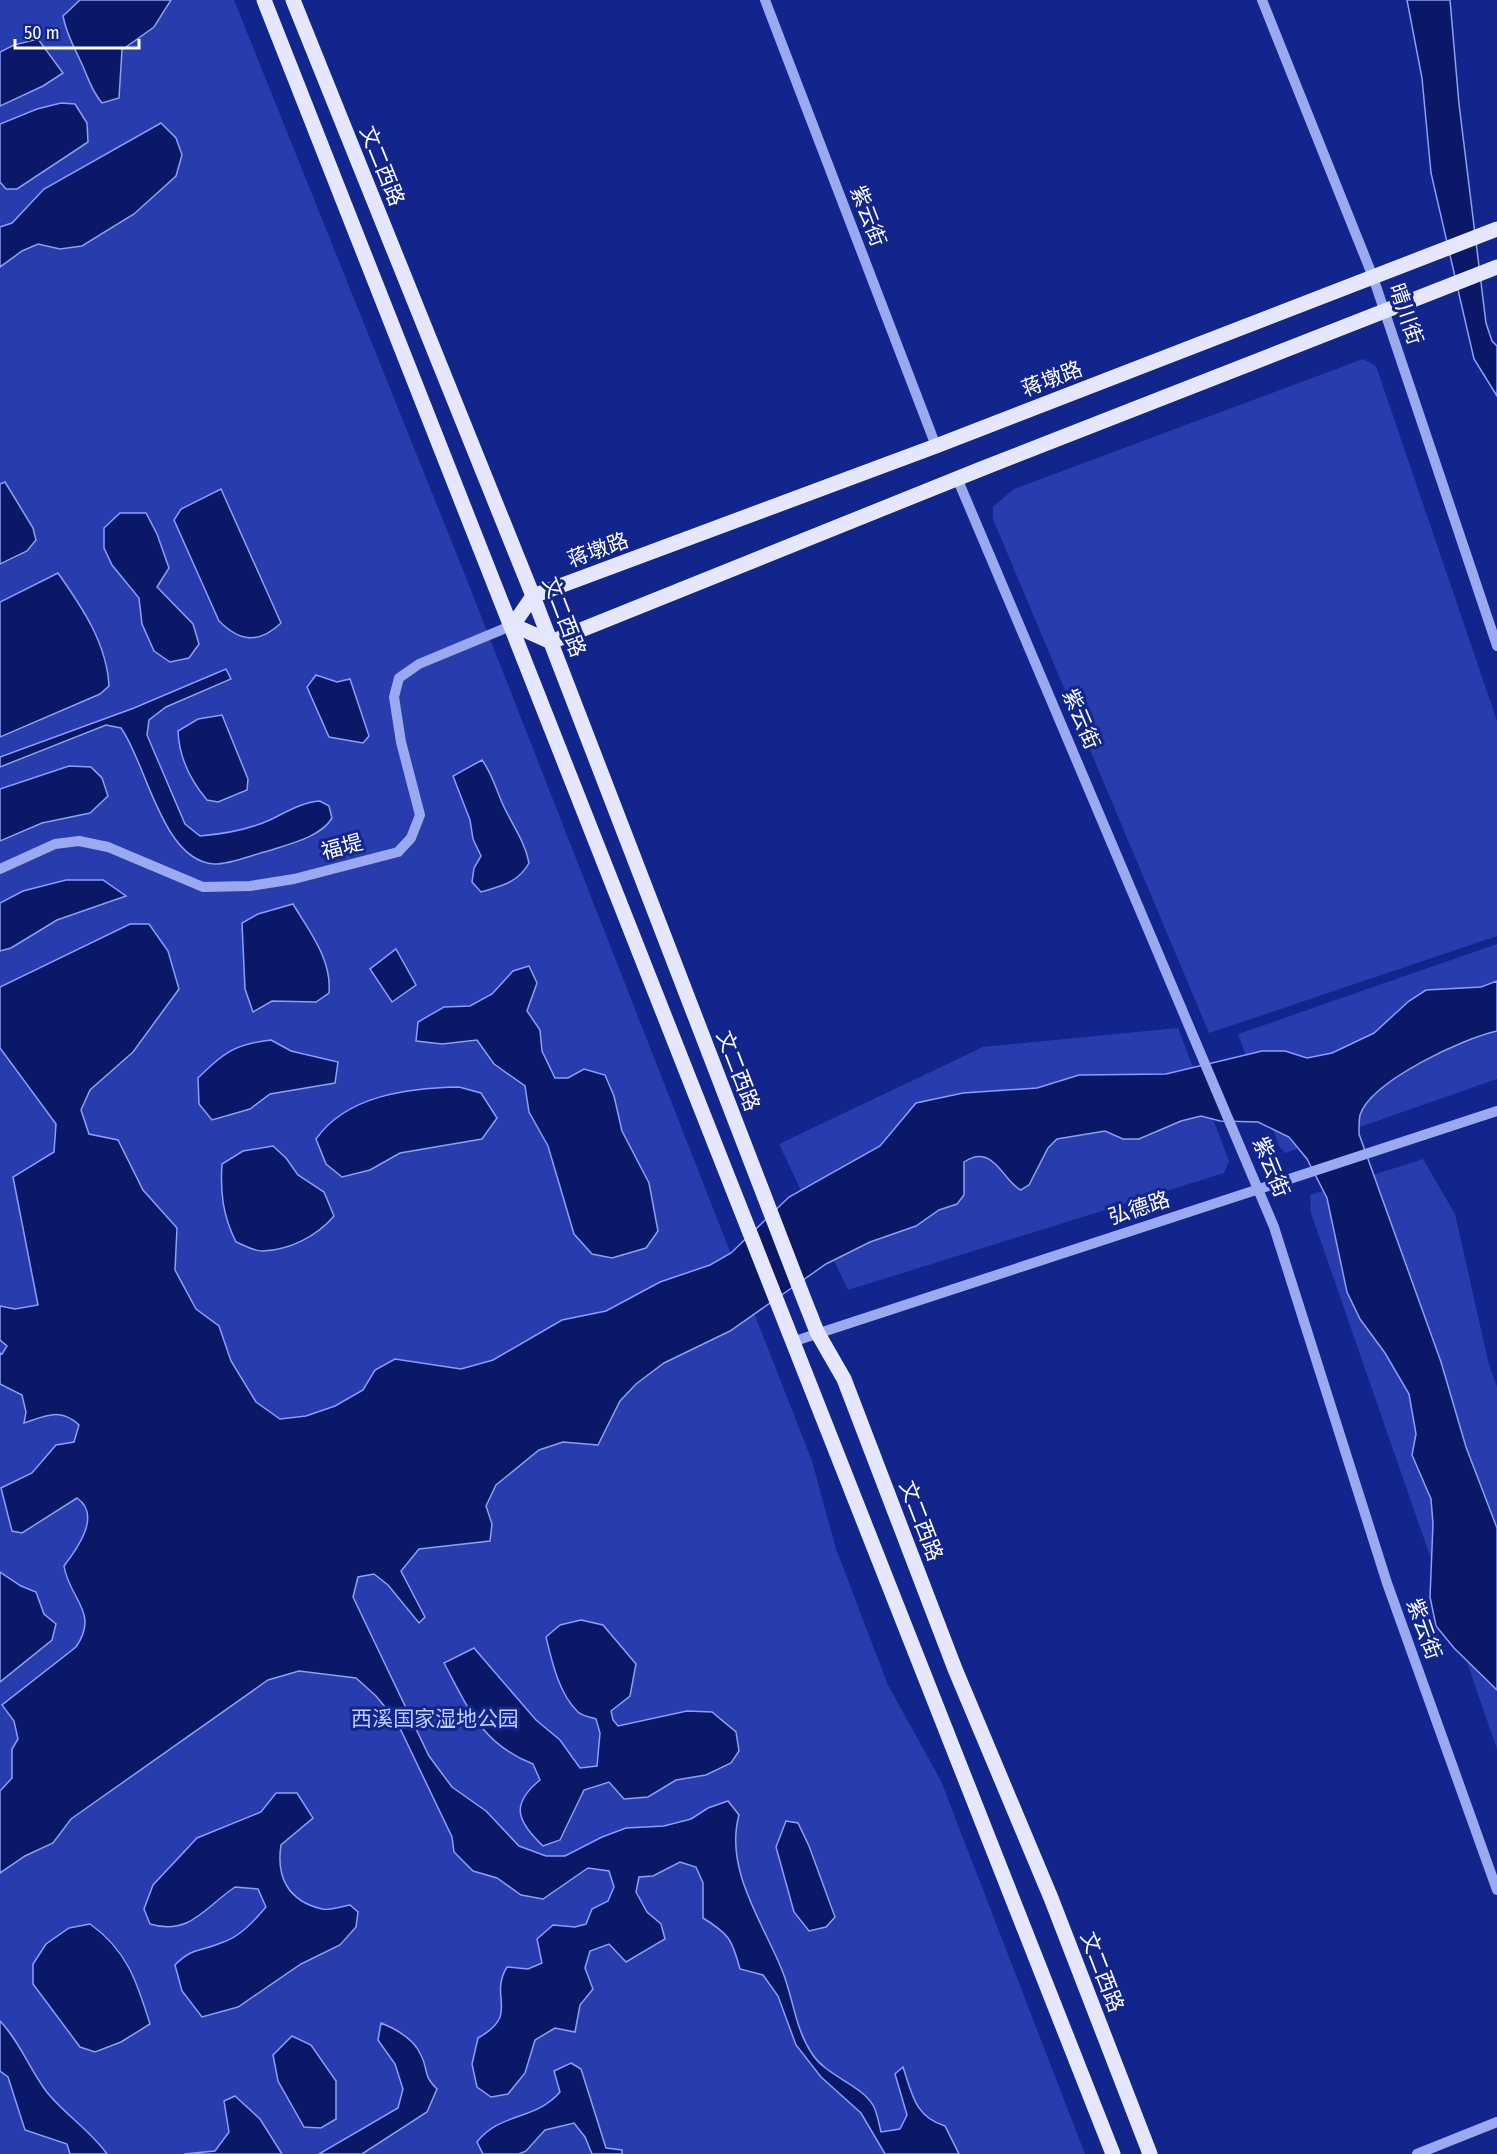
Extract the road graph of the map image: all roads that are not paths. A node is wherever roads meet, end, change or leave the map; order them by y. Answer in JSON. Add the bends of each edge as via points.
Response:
{"nodes":[{"id":1,"x":264,"y":0,"type":"edge"},
{"id":2,"x":293,"y":0,"type":"edge"},
{"id":3,"x":765,"y":0,"type":"edge"},
{"id":4,"x":1262,"y":0,"type":"edge"},
{"id":5,"x":1493,"y":230,"type":"edge"},
{"id":6,"x":1495,"y":268,"type":"edge"},
{"id":7,"x":1373,"y":277,"type":"junction"},
{"id":8,"x":1385,"y":311,"type":"junction"},
{"id":9,"x":936,"y":446,"type":"junction"},
{"id":10,"x":957,"y":478,"type":"junction"},
{"id":11,"x":533,"y":596,"type":"junction"},
{"id":12,"x":513,"y":626,"type":"junction"},
{"id":13,"x":551,"y":642,"type":"junction"},
{"id":14,"x":1497,"y":646,"type":"edge"},
{"id":15,"x":0,"y":869,"type":"edge"},
{"id":16,"x":1497,"y":1111,"type":"edge"},
{"id":17,"x":1259,"y":1190,"type":"junction"},
{"id":18,"x":817,"y":1332,"type":"junction"},
{"id":19,"x":792,"y":1342,"type":"junction"},
{"id":20,"x":1497,"y":1890,"type":"edge"},
{"id":21,"x":1497,"y":2122,"type":"edge"},
{"id":22,"x":1113,"y":2154,"type":"edge"},
{"id":23,"x":1150,"y":2154,"type":"edge"},
{"id":24,"x":1417,"y":2154,"type":"edge"}],
"edges":[{"from":1,"to":12,"type":"main road"},
{"from":2,"to":11,"type":"main road","name":"文二西路"},
{"from":3,"to":9,"type":"street","name":"紫云街"},
{"from":4,"to":7,"type":"street","name":"晴川街"},
{"from":5,"to":7,"type":"main road","name":"蒋墩路"},
{"from":6,"to":8,"type":"main road"},
{"from":7,"to":8,"type":"street","name":"晴川街"},
{"from":7,"to":9,"type":"main road","name":"蒋墩路"},
{"from":8,"to":10,"type":"main road"},
{"from":8,"to":14,"type":"street","name":"晴川街"},
{"from":9,"to":11,"type":"main road","name":"蒋墩路"},
{"from":10,"to":13,"type":"main road"},
{"from":10,"to":17,"type":"street","name":"紫云街"},
{"from":11,"to":12,"type":"main road"},
{"from":11,"to":13,"type":"main road","name":"文二西路"},
{"from":12,"to":13,"type":"main road"},
{"from":12,"to":15,"type":"street","name":"福堤","via":[[419,664],[399,678],[394,697],[420,815],[411,838],[398,852],[294,879],[250,886],[203,887],[108,847],[79,841],[55,844]]},
{"from":12,"to":19,"type":"main road"},
{"from":13,"to":18,"type":"main road","name":"文二西路"},
{"from":16,"to":17,"type":"street","name":"弘德路"},
{"from":17,"to":18,"type":"street","name":"弘德路"},
{"from":17,"to":20,"type":"street","name":"紫云街","via":[[1387,1583]]},
{"from":18,"to":19,"type":"street","name":"弘德路"},
{"from":18,"to":23,"type":"main road","name":"文二西路","via":[[844,1379],[955,1669],[1051,1898]]},
{"from":19,"to":22,"type":"main road"},
{"from":21,"to":24,"type":"street"}]}
